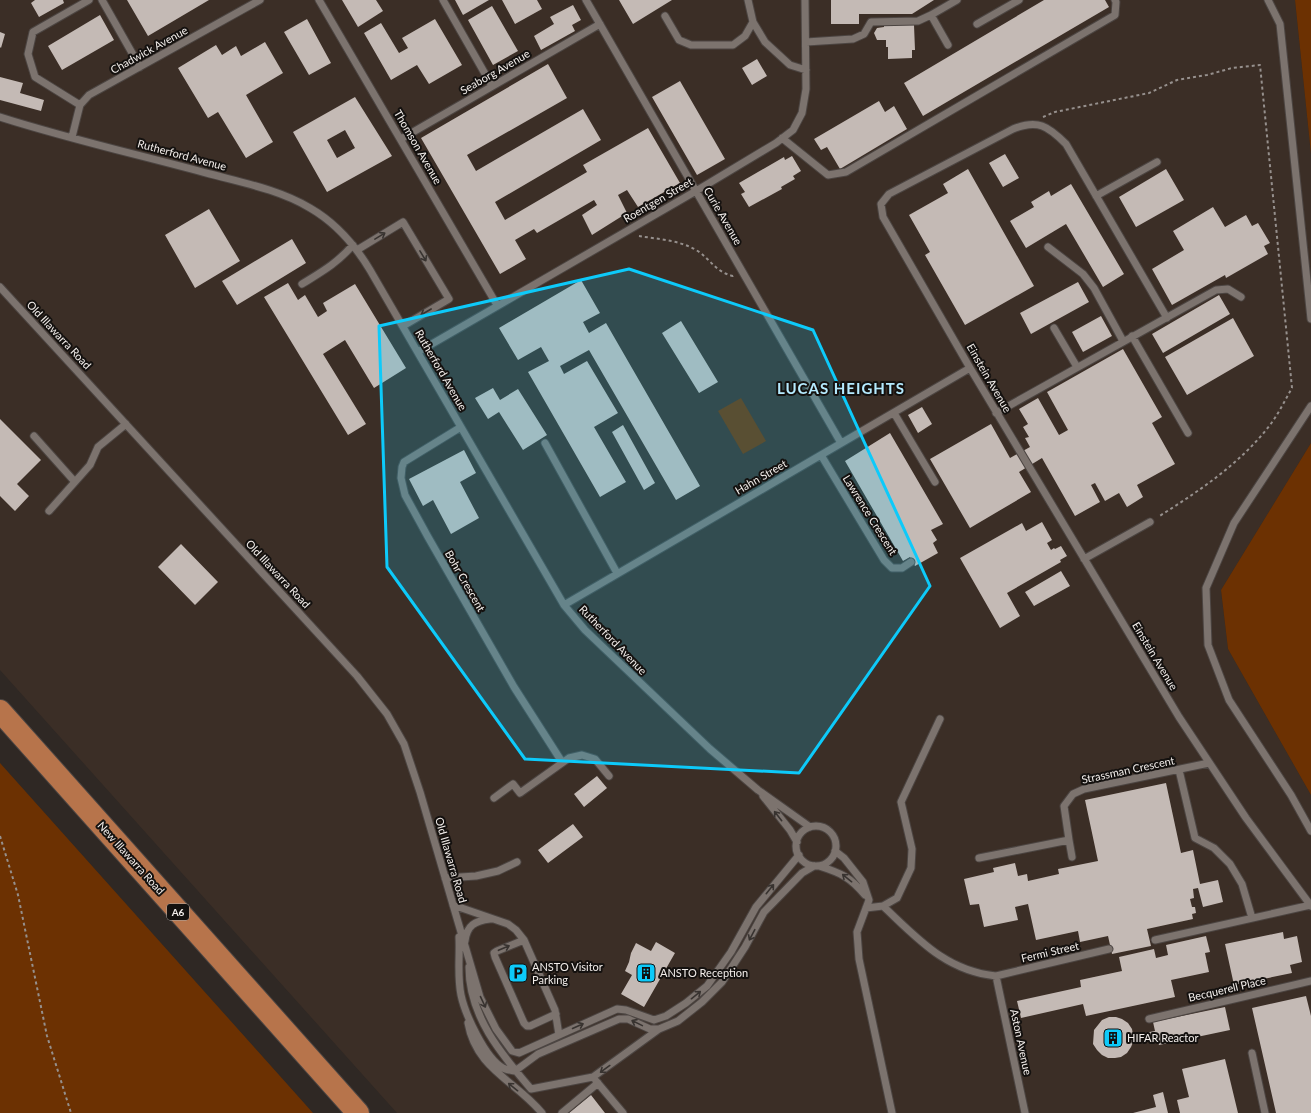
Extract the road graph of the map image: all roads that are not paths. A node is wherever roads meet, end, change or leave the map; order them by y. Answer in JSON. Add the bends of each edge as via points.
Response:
{"nodes":[{"id":1,"x":90,"y":0,"type":"edge"},
{"id":2,"x":102,"y":0,"type":"edge"},
{"id":3,"x":260,"y":0,"type":"edge"},
{"id":4,"x":319,"y":0,"type":"edge"},
{"id":5,"x":443,"y":0,"type":"edge"},
{"id":6,"x":586,"y":0,"type":"edge"},
{"id":7,"x":748,"y":0,"type":"edge"},
{"id":8,"x":805,"y":0,"type":"edge"},
{"id":9,"x":957,"y":0,"type":"edge"},
{"id":10,"x":1019,"y":0,"type":"edge"},
{"id":11,"x":1115,"y":0,"type":"edge"},
{"id":12,"x":1268,"y":0,"type":"edge"},
{"id":13,"x":931,"y":15,"type":"junction"},
{"id":14,"x":665,"y":16,"type":"dead end"},
{"id":15,"x":752,"y":22,"type":"junction"},
{"id":16,"x":600,"y":24,"type":"junction"},
{"id":17,"x":977,"y":24,"type":"dead end"},
{"id":18,"x":806,"y":42,"type":"junction"},
{"id":19,"x":948,"y":45,"type":"dead end"},
{"id":20,"x":140,"y":67,"type":"junction"},
{"id":21,"x":806,"y":70,"type":"junction"},
{"id":22,"x":492,"y":86,"type":"junction"},
{"id":23,"x":80,"y":105,"type":"junction"},
{"id":24,"x":0,"y":117,"type":"edge"},
{"id":25,"x":72,"y":137,"type":"junction"},
{"id":26,"x":782,"y":138,"type":"junction"},
{"id":27,"x":400,"y":139,"type":"junction"},
{"id":28,"x":1157,"y":162,"type":"dead end"},
{"id":29,"x":696,"y":191,"type":"junction"},
{"id":30,"x":1096,"y":196,"type":"junction"},
{"id":31,"x":355,"y":247,"type":"junction"},
{"id":32,"x":1048,"y":247,"type":"dead end"},
{"id":33,"x":302,"y":284,"type":"dead end"},
{"id":34,"x":0,"y":287,"type":"edge"},
{"id":35,"x":1241,"y":297,"type":"dead end"},
{"id":36,"x":497,"y":305,"type":"junction"},
{"id":37,"x":1167,"y":318,"type":"junction"},
{"id":38,"x":1311,"y":319,"type":"edge"},
{"id":39,"x":403,"y":326,"type":"junction"},
{"id":40,"x":1054,"y":328,"type":"dead end"},
{"id":41,"x":1132,"y":336,"type":"junction"},
{"id":42,"x":1123,"y":341,"type":"junction"},
{"id":43,"x":418,"y":352,"type":"junction"},
{"id":44,"x":1077,"y":367,"type":"junction"},
{"id":45,"x":970,"y":368,"type":"junction"},
{"id":46,"x":1311,"y":406,"type":"edge"},
{"id":47,"x":894,"y":413,"type":"junction"},
{"id":48,"x":996,"y":413,"type":"junction"},
{"id":49,"x":126,"y":424,"type":"junction"},
{"id":50,"x":461,"y":427,"type":"junction"},
{"id":51,"x":1188,"y":433,"type":"dead end"},
{"id":52,"x":34,"y":436,"type":"dead end"},
{"id":53,"x":544,"y":443,"type":"dead end"},
{"id":54,"x":841,"y":443,"type":"junction"},
{"id":55,"x":821,"y":455,"type":"junction"},
{"id":56,"x":74,"y":482,"type":"junction"},
{"id":57,"x":935,"y":482,"type":"dead end"},
{"id":58,"x":49,"y":511,"type":"dead end"},
{"id":59,"x":1150,"y":522,"type":"road end"},
{"id":60,"x":1084,"y":560,"type":"junction"},
{"id":61,"x":911,"y":562,"type":"dead end"},
{"id":62,"x":617,"y":573,"type":"junction"},
{"id":63,"x":564,"y":604,"type":"junction"},
{"id":64,"x":0,"y":711,"type":"edge"},
{"id":65,"x":940,"y":720,"type":"dead end"},
{"id":66,"x":562,"y":762,"type":"junction"},
{"id":67,"x":1209,"y":764,"type":"junction"},
{"id":68,"x":1180,"y":770,"type":"junction"},
{"id":69,"x":609,"y":776,"type":"dead end"},
{"id":70,"x":758,"y":790,"type":"junction"},
{"id":71,"x":494,"y":798,"type":"dead end"},
{"id":72,"x":810,"y":827,"type":"junction"},
{"id":73,"x":1311,"y":831,"type":"edge"},
{"id":74,"x":1069,"y":840,"type":"junction"},
{"id":75,"x":797,"y":842,"type":"junction"},
{"id":76,"x":835,"y":851,"type":"junction"},
{"id":77,"x":798,"y":855,"type":"junction"},
{"id":78,"x":1072,"y":857,"type":"dead end"},
{"id":79,"x":979,"y":858,"type":"dead end"},
{"id":80,"x":517,"y":862,"type":"dead end"},
{"id":81,"x":817,"y":866,"type":"junction"},
{"id":82,"x":445,"y":878,"type":"junction"},
{"id":83,"x":867,"y":904,"type":"junction"},
{"id":84,"x":453,"y":905,"type":"junction"},
{"id":85,"x":1311,"y":905,"type":"edge"},
{"id":86,"x":883,"y":906,"type":"junction"},
{"id":87,"x":492,"y":918,"type":"junction"},
{"id":88,"x":1252,"y":918,"type":"junction"},
{"id":89,"x":458,"y":924,"type":"junction"},
{"id":90,"x":524,"y":940,"type":"junction"},
{"id":91,"x":1155,"y":940,"type":"dead end"},
{"id":92,"x":465,"y":946,"type":"junction"},
{"id":93,"x":1109,"y":950,"type":"dead end"},
{"id":94,"x":469,"y":960,"type":"junction"},
{"id":95,"x":996,"y":976,"type":"junction"},
{"id":96,"x":1311,"y":981,"type":"edge"},
{"id":97,"x":466,"y":1011,"type":"junction"},
{"id":98,"x":556,"y":1014,"type":"junction"},
{"id":99,"x":1149,"y":1019,"type":"dead end"},
{"id":100,"x":659,"y":1029,"type":"junction"},
{"id":101,"x":559,"y":1035,"type":"junction"},
{"id":102,"x":1252,"y":1053,"type":"dead end"},
{"id":103,"x":515,"y":1071,"type":"junction"},
{"id":104,"x":596,"y":1080,"type":"junction"},
{"id":105,"x":358,"y":1113,"type":"edge"},
{"id":106,"x":542,"y":1113,"type":"edge"},
{"id":107,"x":562,"y":1113,"type":"edge"},
{"id":108,"x":623,"y":1113,"type":"edge"},
{"id":109,"x":892,"y":1113,"type":"edge"},
{"id":110,"x":1025,"y":1113,"type":"edge"},
{"id":111,"x":1265,"y":1113,"type":"edge"}],
"edges":[{"from":1,"to":23,"type":"lane","via":[[33,32],[28,54],[35,77]]},
{"from":2,"to":20,"type":"lane"},
{"from":3,"to":20,"type":"lane","name":"Chadwick Avenue"},
{"from":4,"to":27,"type":"lane","name":"Thomson Avenue"},
{"from":5,"to":22,"type":"lane"},
{"from":6,"to":16,"type":"lane","name":"Curie Avenue"},
{"from":7,"to":15,"type":"lane"},
{"from":8,"to":18,"type":"lane","name":"Roentgen Street"},
{"from":9,"to":13,"type":"lane"},
{"from":10,"to":17,"type":"lane"},
{"from":11,"to":26,"type":"lane","via":[[1115,15],[846,172],[828,175]]},
{"from":12,"to":38,"type":"lane","via":[[1280,24]]},
{"from":13,"to":18,"type":"lane","via":[[918,21],[871,22],[864,34],[853,40]]},
{"from":13,"to":19,"type":"lane"},
{"from":14,"to":15,"type":"lane","via":[[679,40],[691,45],[733,45],[745,36]]},
{"from":15,"to":21,"type":"lane","via":[[765,42],[790,65]]},
{"from":16,"to":22,"type":"lane","name":"Seaborg Avenue"},
{"from":16,"to":29,"type":"lane","name":"Curie Avenue"},
{"from":18,"to":21,"type":"lane","name":"Roentgen Street"},
{"from":20,"to":23,"type":"lane","name":"Chadwick Avenue","via":[[89,95]]},
{"from":21,"to":26,"type":"lane","name":"Roentgen Street","via":[[802,113],[793,130]]},
{"from":22,"to":27,"type":"lane","name":"Seaborg Avenue"},
{"from":23,"to":25,"type":"lane"},
{"from":24,"to":25,"type":"lane","name":"Rutherford Avenue"},
{"from":25,"to":31,"type":"lane","name":"Rutherford Avenue","via":[[288,196],[323,216]]},
{"from":26,"to":29,"type":"lane","name":"Roentgen Street"},
{"from":27,"to":36,"type":"lane","name":"Thomson Avenue"},
{"from":28,"to":30,"type":"lane"},
{"from":29,"to":36,"type":"lane","name":"Roentgen Street"},
{"from":29,"to":54,"type":"lane","name":"Curie Avenue"},
{"from":30,"to":37,"type":"lane"},
{"from":30,"to":45,"type":"lane","name":"Einstein Avenue","via":[[1066,144],[1053,132],[1040,125],[1026,124],[889,194],[881,204],[883,217]]},
{"from":31,"to":33,"type":"lane"},
{"from":31,"to":39,"type":"lane","name":"Rutherford Avenue"},
{"from":31,"to":39,"type":"lane","one_way":true,"via":[[403,222],[449,299]]},
{"from":32,"to":42,"type":"lane","via":[[1083,274],[1094,288]]},
{"from":34,"to":49,"type":"lane","name":"Old Illawarra Road"},
{"from":35,"to":37,"type":"lane","via":[[1228,289],[1216,290]]},
{"from":36,"to":43,"type":"lane","name":"Roentgen Street"},
{"from":37,"to":41,"type":"lane"},
{"from":39,"to":43,"type":"lane","name":"Rutherford Avenue"},
{"from":40,"to":44,"type":"lane"},
{"from":41,"to":42,"type":"lane"},
{"from":41,"to":51,"type":"lane"},
{"from":42,"to":44,"type":"lane"},
{"from":43,"to":50,"type":"lane","name":"Rutherford Avenue"},
{"from":44,"to":48,"type":"lane"},
{"from":45,"to":47,"type":"lane","name":"Hahn Street"},
{"from":45,"to":48,"type":"lane","name":"Einstein Avenue"},
{"from":46,"to":73,"type":"lane","via":[[1234,522],[1206,588],[1208,645],[1229,700],[1291,795]]},
{"from":47,"to":54,"type":"lane","name":"Hahn Street"},
{"from":47,"to":57,"type":"lane"},
{"from":48,"to":60,"type":"lane","name":"Einstein Avenue"},
{"from":49,"to":56,"type":"lane","via":[[98,447],[90,465]]},
{"from":49,"to":82,"type":"lane","name":"Old Illawarra Road","via":[[358,676],[387,714],[404,744]]},
{"from":50,"to":63,"type":"lane","name":"Rutherford Avenue"},
{"from":50,"to":66,"type":"lane","name":"Bohr Crescent","via":[[404,462],[401,483],[428,537],[514,687]]},
{"from":52,"to":56,"type":"lane"},
{"from":53,"to":62,"type":"lane"},
{"from":54,"to":55,"type":"lane","name":"Hahn Street"},
{"from":55,"to":61,"type":"lane","name":"Lawrence Crescent","via":[[884,560],[892,568],[902,568]]},
{"from":55,"to":62,"type":"lane","name":"Hahn Street"},
{"from":56,"to":58,"type":"lane"},
{"from":59,"to":60,"type":"lane"},
{"from":60,"to":67,"type":"lane","name":"Einstein Avenue"},
{"from":62,"to":63,"type":"lane","name":"Hahn Street"},
{"from":63,"to":70,"type":"lane","name":"Rutherford Avenue","via":[[585,630],[648,691],[710,750]]},
{"from":64,"to":105,"type":"highway","name":"New Illawarra Road","number":"A6"},
{"from":65,"to":86,"type":"lane","via":[[901,802],[912,849],[911,868],[897,898]]},
{"from":66,"to":69,"type":"lane","via":[[582,755],[595,758]]},
{"from":66,"to":71,"type":"lane","via":[[520,793],[513,784]]},
{"from":67,"to":68,"type":"lane","name":"Strassman Crescent"},
{"from":67,"to":85,"type":"lane","name":"Einstein Avenue"},
{"from":68,"to":74,"type":"lane","name":"Strassman Crescent","via":[[1084,789],[1073,794],[1064,806]]},
{"from":68,"to":88,"type":"lane","via":[[1195,838],[1214,848],[1230,864],[1242,884]]},
{"from":70,"to":72,"type":"lane","name":"Rutherford Avenue"},
{"from":75,"to":70,"type":"lane","name":"Rutherford Avenue","one_way":true},
{"from":72,"to":75,"type":"lane","via":[[802,833]]},
{"from":72,"to":76,"type":"lane","via":[[822,827],[832,834],[835,839]]},
{"from":74,"to":78,"type":"lane","name":"Strassman Crescent"},
{"from":74,"to":79,"type":"lane"},
{"from":75,"to":77,"type":"lane"},
{"from":76,"to":81,"type":"lane","via":[[830,861]]},
{"from":76,"to":83,"type":"lane","via":[[863,882]]},
{"from":77,"to":81,"type":"lane","via":[[808,864]]},
{"from":101,"to":77,"type":"lane","one_way":true,"via":[[617,1010],[626,1010],[654,1020],[666,1016],[686,1003],[707,986],[731,952],[756,907]]},
{"from":80,"to":82,"type":"lane","via":[[498,871],[476,876]]},
{"from":83,"to":81,"type":"lane","one_way":true,"via":[[858,887],[843,874]]},
{"from":81,"to":100,"type":"lane","one_way":true,"via":[[802,873],[764,912],[722,982],[702,1002],[678,1020]]},
{"from":82,"to":84,"type":"lane","name":"Old Illawarra Road"},
{"from":83,"to":86,"type":"lane"},
{"from":83,"to":109,"type":"lane","via":[[857,932],[859,959]]},
{"from":84,"to":87,"type":"lane"},
{"from":84,"to":89,"type":"lane","name":"Old Illawarra Road"},
{"from":85,"to":88,"type":"lane"},
{"from":86,"to":95,"type":"lane","via":[[940,956],[965,969]]},
{"from":87,"to":90,"type":"lane","via":[[508,924]]},
{"from":87,"to":92,"type":"lane","via":[[470,926],[466,933]]},
{"from":88,"to":91,"type":"lane"},
{"from":89,"to":92,"type":"lane"},
{"from":89,"to":97,"type":"lane","via":[[461,994]]},
{"from":90,"to":98,"type":"lane"},
{"from":98,"to":90,"type":"lane","one_way":true,"via":[[527,1026],[495,957],[494,953],[497,951]]},
{"from":92,"to":94,"type":"lane"},
{"from":93,"to":95,"type":"lane","name":"Fermi Street"},
{"from":94,"to":101,"type":"lane","one_way":true,"via":[[480,997],[496,1029],[512,1051],[519,1053]]},
{"from":94,"to":103,"type":"lane","via":[[473,999],[489,1035]]},
{"from":95,"to":110,"type":"lane","name":"Aston Avenue"},
{"from":96,"to":99,"type":"lane","name":"Becquerell Place"},
{"from":97,"to":103,"type":"lane","via":[[483,1045],[496,1062],[504,1069]]},
{"from":106,"to":97,"type":"lane","one_way":true,"via":[[491,1066],[476,1048],[469,1030]]},
{"from":98,"to":101,"type":"lane"},
{"from":100,"to":103,"type":"lane","one_way":true,"via":[[650,1029],[628,1019],[619,1018],[538,1054]]},
{"from":100,"to":104,"type":"lane","one_way":true},
{"from":102,"to":111,"type":"lane"},
{"from":103,"to":104,"type":"lane","via":[[531,1089]]},
{"from":104,"to":107,"type":"lane"},
{"from":104,"to":108,"type":"lane"}]}
